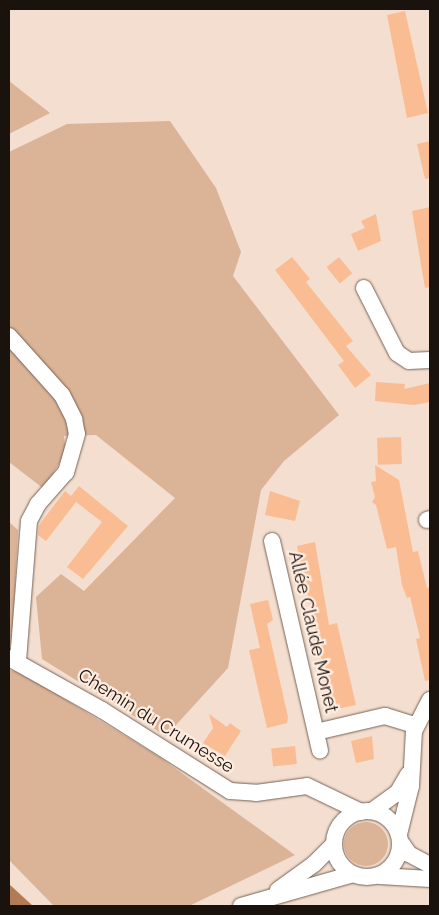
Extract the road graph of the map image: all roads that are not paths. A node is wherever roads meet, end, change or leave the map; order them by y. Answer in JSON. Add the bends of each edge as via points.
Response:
{"nodes":[{"id":1,"x":364,"y":288,"type":"dead end"},
{"id":2,"x":9,"y":336,"type":"edge"},
{"id":3,"x":430,"y":360,"type":"edge"},
{"id":4,"x":272,"y":541,"type":"dead end"},
{"id":5,"x":13,"y":659,"type":"edge"},
{"id":6,"x":430,"y":700,"type":"edge"},
{"id":7,"x":415,"y":725,"type":"junction"},
{"id":8,"x":316,"y":732,"type":"junction"},
{"id":9,"x":320,"y":751,"type":"dead end"},
{"id":10,"x":412,"y":763,"type":"junction"},
{"id":11,"x":318,"y":790,"type":"junction"},
{"id":12,"x":366,"y":812,"type":"junction"},
{"id":13,"x":399,"y":838,"type":"junction"},
{"id":14,"x":335,"y":839,"type":"junction"},
{"id":15,"x":430,"y":865,"type":"edge"},
{"id":16,"x":353,"y":874,"type":"junction"},
{"id":17,"x":377,"y":876,"type":"junction"},
{"id":18,"x":430,"y":879,"type":"edge"},
{"id":19,"x":270,"y":896,"type":"junction"},
{"id":20,"x":241,"y":906,"type":"edge"}],
"edges":[{"from":1,"to":3,"type":"street","via":[[397,353],[409,361]]},
{"from":2,"to":5,"type":"street","via":[[62,395],[74,419],[77,434],[70,465],[33,510],[28,527]]},
{"from":4,"to":8,"type":"street","name":"Allée Claude Monet"},
{"from":5,"to":11,"type":"street","name":"Chemin du Crumesse","via":[[230,791],[256,793],[301,786]]},
{"from":6,"to":7,"type":"street"},
{"from":7,"to":8,"type":"street","name":"Allée Claude Monet","via":[[385,716]]},
{"from":7,"to":10,"type":"street"},
{"from":8,"to":9,"type":"street","name":"Allée Claude Monet"},
{"from":10,"to":12,"type":"street","via":[[398,792]]},
{"from":10,"to":13,"type":"street","via":[[411,786]]},
{"from":11,"to":12,"type":"street","name":"Chemin du Crumesse","via":[[341,805]]},
{"from":11,"to":14,"type":"street","via":[[328,804]]},
{"from":12,"to":13,"type":"street","via":[[388,819]]},
{"from":12,"to":14,"type":"street","via":[[347,818]]},
{"from":13,"to":15,"type":"street","via":[[408,854]]},
{"from":13,"to":17,"type":"street","via":[[393,865]]},
{"from":14,"to":16,"type":"street","via":[[338,862]]},
{"from":14,"to":19,"type":"street","via":[[303,873]]},
{"from":16,"to":17,"type":"street"},
{"from":16,"to":19,"type":"street"},
{"from":17,"to":18,"type":"street"},
{"from":19,"to":20,"type":"street"}]}
